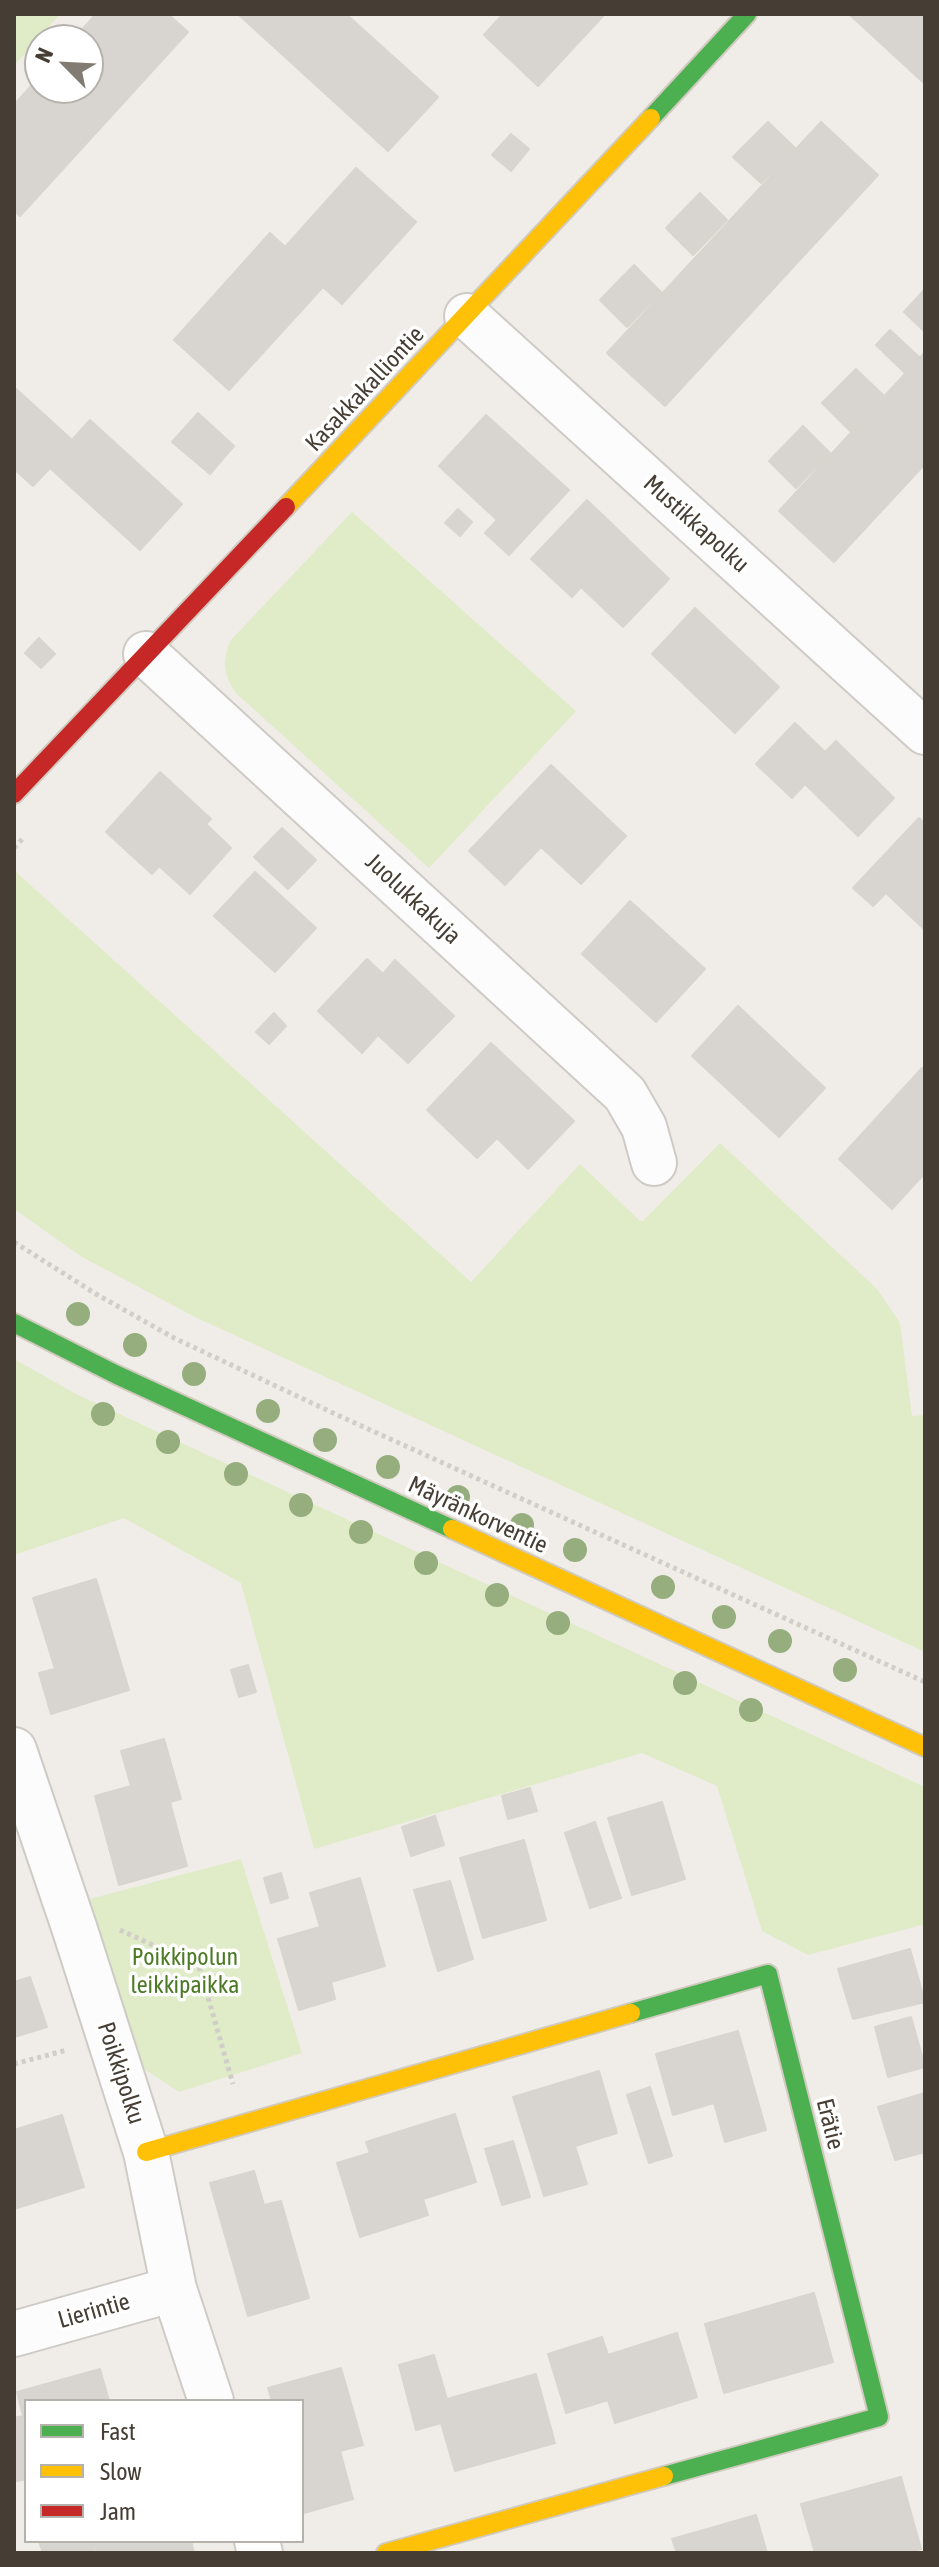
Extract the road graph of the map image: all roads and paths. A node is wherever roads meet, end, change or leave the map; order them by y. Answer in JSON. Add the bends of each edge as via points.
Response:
{"nodes":[{"id":1,"x":747,"y":14,"type":"edge"},
{"id":2,"x":467,"y":316,"type":"junction"},
{"id":3,"x":146,"y":654,"type":"junction"},
{"id":4,"x":925,"y":732,"type":"edge"},
{"id":5,"x":14,"y":794,"type":"edge"},
{"id":6,"x":654,"y":1163,"type":"dead end"},
{"id":7,"x":14,"y":1242,"type":"edge"},
{"id":8,"x":14,"y":1323,"type":"edge"},
{"id":9,"x":925,"y":1682,"type":"edge"},
{"id":10,"x":925,"y":1747,"type":"edge"},
{"id":11,"x":14,"y":1750,"type":"edge"},
{"id":12,"x":75,"y":1930,"type":"junction"},
{"id":13,"x":110,"y":2039,"type":"junction"},
{"id":14,"x":14,"y":2064,"type":"edge"},
{"id":15,"x":244,"y":2124,"type":"junction"},
{"id":16,"x":146,"y":2152,"type":"junction"},
{"id":17,"x":174,"y":2289,"type":"junction"},
{"id":18,"x":14,"y":2334,"type":"edge"},
{"id":19,"x":210,"y":2399,"type":"edge"},
{"id":20,"x":386,"y":2553,"type":"edge"}],
"edges":[{"from":1,"to":2,"type":"street","name":"Kasakkakalliontie"},
{"from":2,"to":3,"type":"street","name":"Kasakkakalliontie"},
{"from":2,"to":4,"type":"street","name":"Mustikkapolku"},
{"from":3,"to":5,"type":"street","name":"Kasakkakalliontie"},
{"from":3,"to":6,"type":"street","name":"Juolukkakuja","via":[[625,1094],[644,1127]]},
{"from":7,"to":9,"type":"path","via":[[174,1338]]},
{"from":8,"to":10,"type":"street","name":"Mäyränkorventie"},
{"from":11,"to":12,"type":"street","name":"Poikkipolku"},
{"from":12,"to":13,"type":"street","name":"Poikkipolku"},
{"from":12,"to":15,"type":"path","via":[[120,1930],[199,1966]]},
{"from":13,"to":14,"type":"path"},
{"from":13,"to":16,"type":"street","name":"Poikkipolku"},
{"from":15,"to":16,"type":"street","name":"Erätie"},
{"from":15,"to":20,"type":"street","name":"Erätie","via":[[768,1974],[879,2417]]},
{"from":16,"to":17,"type":"street","name":"Poikkipolku"},
{"from":17,"to":18,"type":"street","name":"Lierintie"},
{"from":17,"to":19,"type":"street","name":"Poikkipolku"}]}
